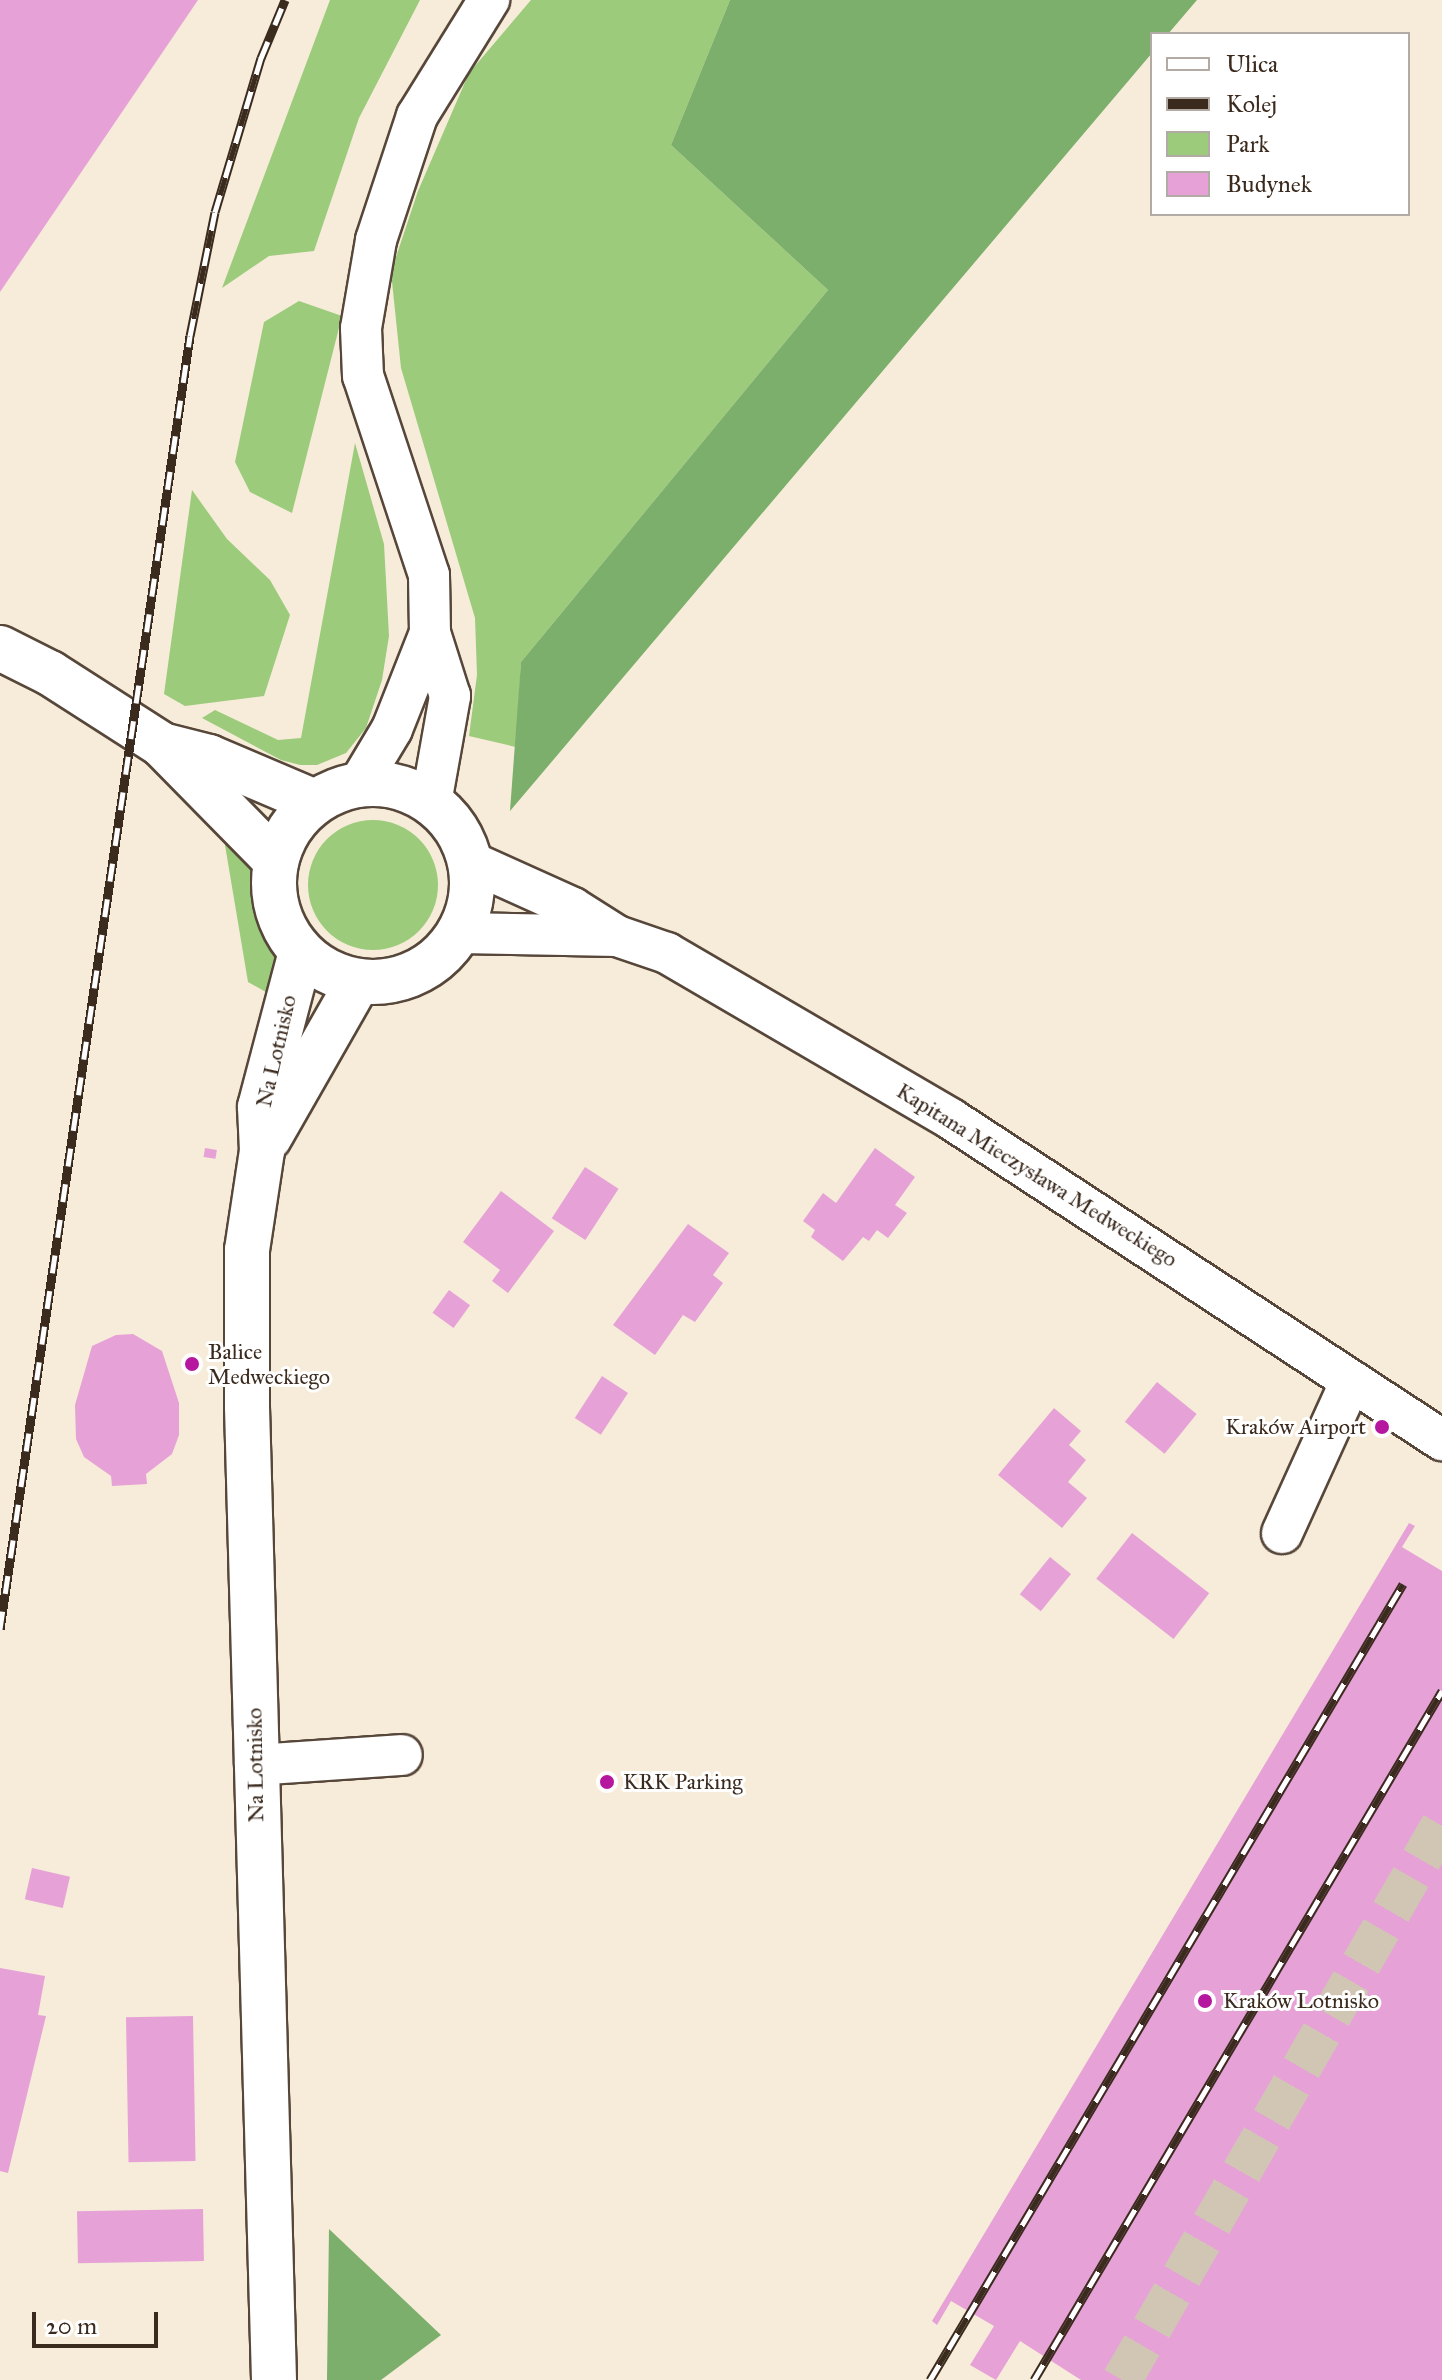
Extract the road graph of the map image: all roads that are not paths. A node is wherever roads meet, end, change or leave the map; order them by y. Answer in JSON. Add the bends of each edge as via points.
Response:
{"nodes":[{"id":1,"x":489,"y":0,"type":"edge"},
{"id":2,"x":430,"y":633,"type":"junction"},
{"id":3,"x":0,"y":648,"type":"edge"},
{"id":4,"x":162,"y":745,"type":"junction"},
{"id":5,"x":359,"y":784,"type":"junction"},
{"id":6,"x":315,"y":802,"type":"junction"},
{"id":7,"x":431,"y":803,"type":"junction"},
{"id":8,"x":276,"y":861,"type":"junction"},
{"id":9,"x":471,"y":862,"type":"junction"},
{"id":10,"x":460,"y":933,"type":"junction"},
{"id":11,"x":617,"y":936,"type":"junction"},
{"id":12,"x":301,"y":952,"type":"junction"},
{"id":13,"x":358,"y":982,"type":"junction"},
{"id":14,"x":262,"y":1151,"type":"junction"},
{"id":15,"x":1351,"y":1381,"type":"junction"},
{"id":16,"x":1437,"y":1430,"type":"edge"},
{"id":17,"x":1282,"y":1533,"type":"dead end"},
{"id":18,"x":402,"y":1755,"type":"dead end"},
{"id":19,"x":255,"y":1765,"type":"junction"},
{"id":20,"x":274,"y":2380,"type":"edge"}],
"edges":[{"from":1,"to":2,"type":"street","via":[[417,116],[376,240],[361,328],[363,376],[429,575]]},
{"from":2,"to":5,"type":"street","via":[[392,729]]},
{"from":2,"to":7,"type":"street","via":[[450,696]]},
{"from":3,"to":4,"type":"main road","via":[[50,673]]},
{"from":4,"to":6,"type":"main road","via":[[209,757]]},
{"from":4,"to":8,"type":"main road"},
{"from":5,"to":6,"type":"main road"},
{"from":5,"to":7,"type":"main road","via":[[403,787]]},
{"from":6,"to":8,"type":"main road","via":[[297,818]]},
{"from":7,"to":9,"type":"main road","via":[[448,817]]},
{"from":8,"to":12,"type":"main road","via":[[277,904],[283,925]]},
{"from":9,"to":10,"type":"main road","via":[[469,910]]},
{"from":9,"to":11,"type":"street","name":"Kapitana Mieczysława Medweckiego","via":[[573,908]]},
{"from":10,"to":11,"type":"street","name":"Kapitana Mieczysława Medweckiego"},
{"from":10,"to":13,"type":"main road","via":[[417,973],[388,982]]},
{"from":11,"to":15,"type":"street","name":"Kapitana Mieczysława Medweckiego","via":[[667,953],[951,1119]]},
{"from":12,"to":13,"type":"main road","via":[[327,972]]},
{"from":12,"to":14,"type":"main road","name":"Na Lotnisko","via":[[260,1107]]},
{"from":13,"to":14,"type":"main road","name":"Na Lotnisko"},
{"from":14,"to":19,"type":"main road","name":"Na Lotnisko","via":[[247,1250]]},
{"from":15,"to":16,"type":"street","name":"Kapitana Mieczysława Medweckiego"},
{"from":15,"to":17,"type":"street"},
{"from":18,"to":19,"type":"street"},
{"from":19,"to":20,"type":"main road","name":"Na Lotnisko"}]}
